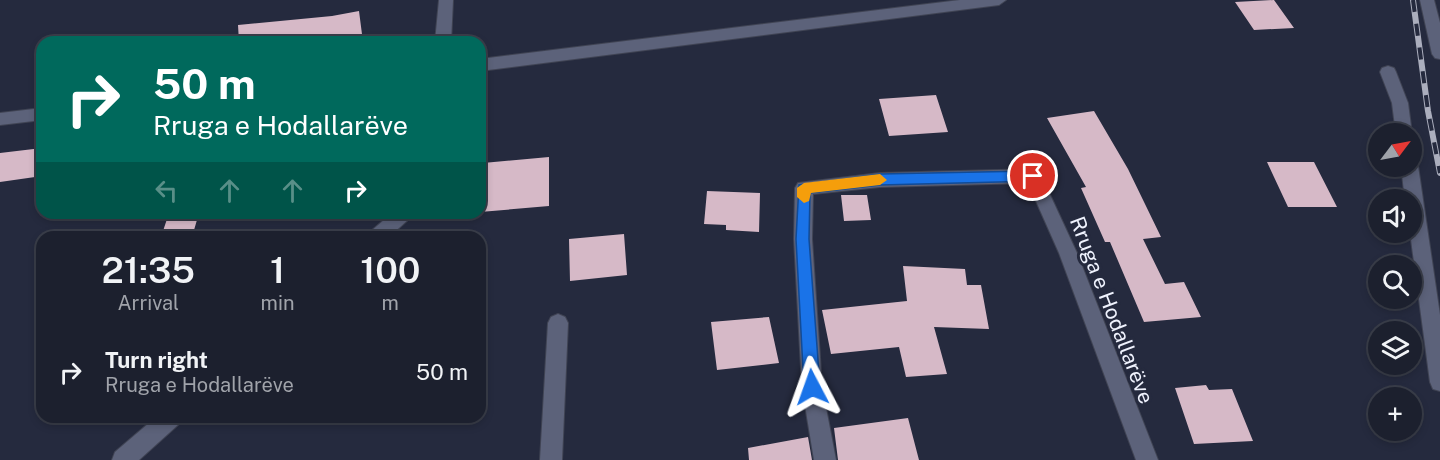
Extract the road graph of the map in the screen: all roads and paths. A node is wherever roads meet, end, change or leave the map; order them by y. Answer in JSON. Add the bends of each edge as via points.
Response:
{"nodes":[{"id":1,"x":446,"y":0,"type":"edge"},
{"id":2,"x":999,"y":0,"type":"edge"},
{"id":3,"x":1427,"y":0,"type":"edge"},
{"id":4,"x":443,"y":36,"type":"edge"},
{"id":5,"x":1440,"y":54,"type":"edge"},
{"id":6,"x":486,"y":64,"type":"edge"},
{"id":7,"x":1388,"y":72,"type":"dead end"},
{"id":8,"x":36,"y":115,"type":"edge"},
{"id":9,"x":0,"y":119,"type":"edge"},
{"id":10,"x":1403,"y":123,"type":"edge"},
{"id":11,"x":1411,"y":177,"type":"edge"},
{"id":12,"x":397,"y":219,"type":"edge"},
{"id":13,"x":383,"y":231,"type":"edge"},
{"id":14,"x":558,"y":323,"type":"dead end"},
{"id":15,"x":1440,"y":382,"type":"edge"},
{"id":16,"x":165,"y":423,"type":"edge"},
{"id":17,"x":123,"y":460,"type":"edge"},
{"id":18,"x":551,"y":460,"type":"edge"},
{"id":19,"x":825,"y":460,"type":"edge"},
{"id":20,"x":1147,"y":460,"type":"edge"}],
"edges":[{"from":1,"to":4,"type":"street"},
{"from":2,"to":6,"type":"street"},
{"from":3,"to":5,"type":"street"},
{"from":7,"to":10,"type":"street","via":[[1400,103]]},
{"from":8,"to":9,"type":"street"},
{"from":11,"to":15,"type":"street"},
{"from":12,"to":13,"type":"street"},
{"from":14,"to":18,"type":"street"},
{"from":16,"to":17,"type":"street"},
{"from":19,"to":20,"type":"street","name":"Rruga e Hodallarëve","via":[[812,387],[802,239],[804,188],[880,180],[1033,176],[1068,253]]}]}
